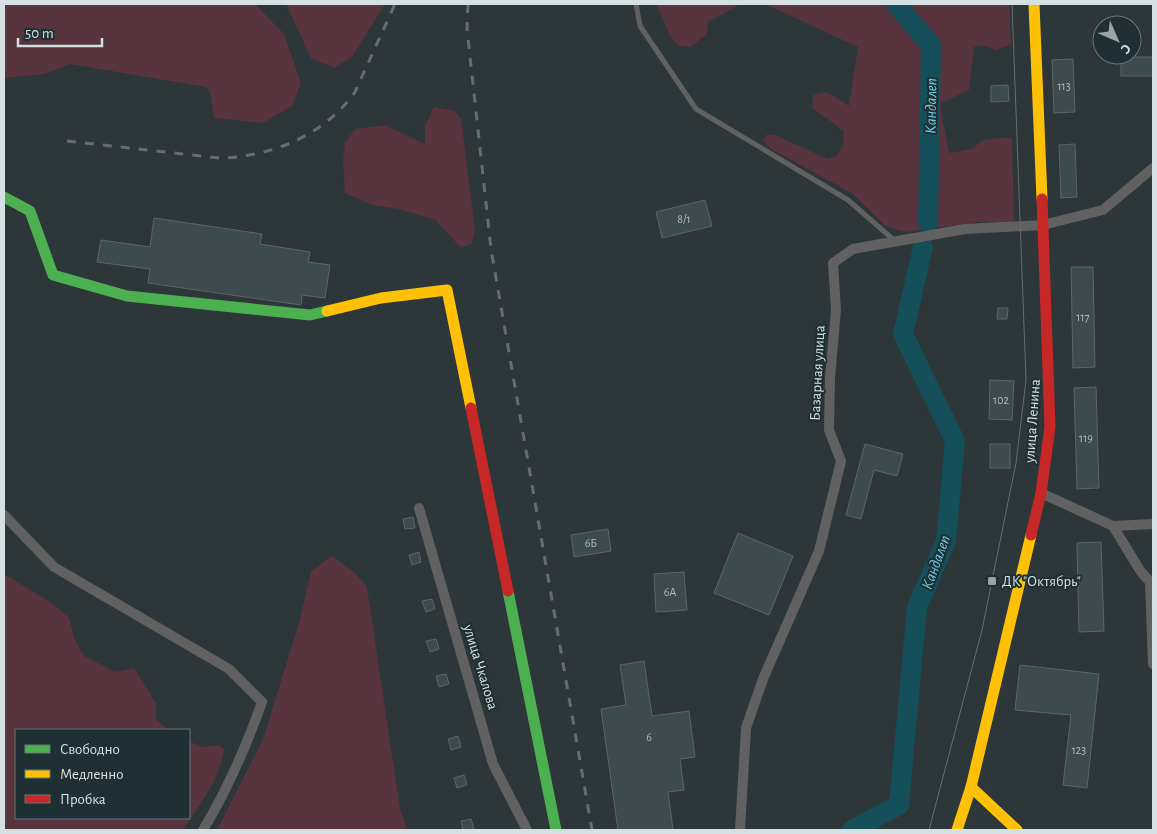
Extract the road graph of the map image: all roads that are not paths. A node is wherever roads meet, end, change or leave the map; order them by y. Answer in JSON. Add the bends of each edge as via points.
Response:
{"nodes":[{"id":1,"x":636,"y":4,"type":"edge"},
{"id":2,"x":1034,"y":4,"type":"edge"},
{"id":3,"x":1153,"y":168,"type":"edge"},
{"id":4,"x":4,"y":196,"type":"edge"},
{"id":5,"x":1043,"y":226,"type":"junction"},
{"id":6,"x":896,"y":243,"type":"junction"},
{"id":7,"x":1041,"y":493,"type":"junction"},
{"id":8,"x":418,"y":508,"type":"dead end"},
{"id":9,"x":4,"y":515,"type":"edge"},
{"id":10,"x":1153,"y":524,"type":"edge"},
{"id":11,"x":1113,"y":526,"type":"junction"},
{"id":12,"x":1152,"y":583,"type":"edge"},
{"id":13,"x":1153,"y":664,"type":"edge"},
{"id":14,"x":971,"y":787,"type":"junction"},
{"id":15,"x":203,"y":830,"type":"edge"},
{"id":16,"x":528,"y":830,"type":"edge"},
{"id":17,"x":556,"y":830,"type":"edge"},
{"id":18,"x":740,"y":830,"type":"edge"},
{"id":19,"x":957,"y":830,"type":"edge"},
{"id":20,"x":1017,"y":830,"type":"edge"}],
"edges":[{"from":1,"to":6,"type":"lane","via":[[640,26],[696,109],[848,200]]},
{"from":2,"to":5,"type":"street","name":"улица Ленина"},
{"from":3,"to":5,"type":"street","name":"Базарная улица","via":[[1103,210]]},
{"from":4,"to":17,"type":"street","via":[[30,211],[53,275],[127,296],[310,315],[381,298],[447,290]]},
{"from":5,"to":6,"type":"street","name":"Базарная улица","via":[[964,229]]},
{"from":5,"to":7,"type":"street","name":"улица Ленина","via":[[1050,427]]},
{"from":6,"to":18,"type":"street","name":"Базарная улица","via":[[853,249],[833,263],[836,310],[829,430],[842,460],[819,552],[763,679],[746,728]]},
{"from":7,"to":11,"type":"street"},
{"from":7,"to":14,"type":"street","name":"улица Ленина"},
{"from":8,"to":16,"type":"street","name":"улица Чкалова","via":[[494,764]]},
{"from":9,"to":15,"type":"street","via":[[54,567],[229,669],[262,702],[223,798]]},
{"from":10,"to":11,"type":"street"},
{"from":11,"to":12,"type":"street","via":[[1141,572]]},
{"from":12,"to":13,"type":"street"},
{"from":14,"to":19,"type":"street","name":"улица Ленина"},
{"from":14,"to":20,"type":"street"}]}
